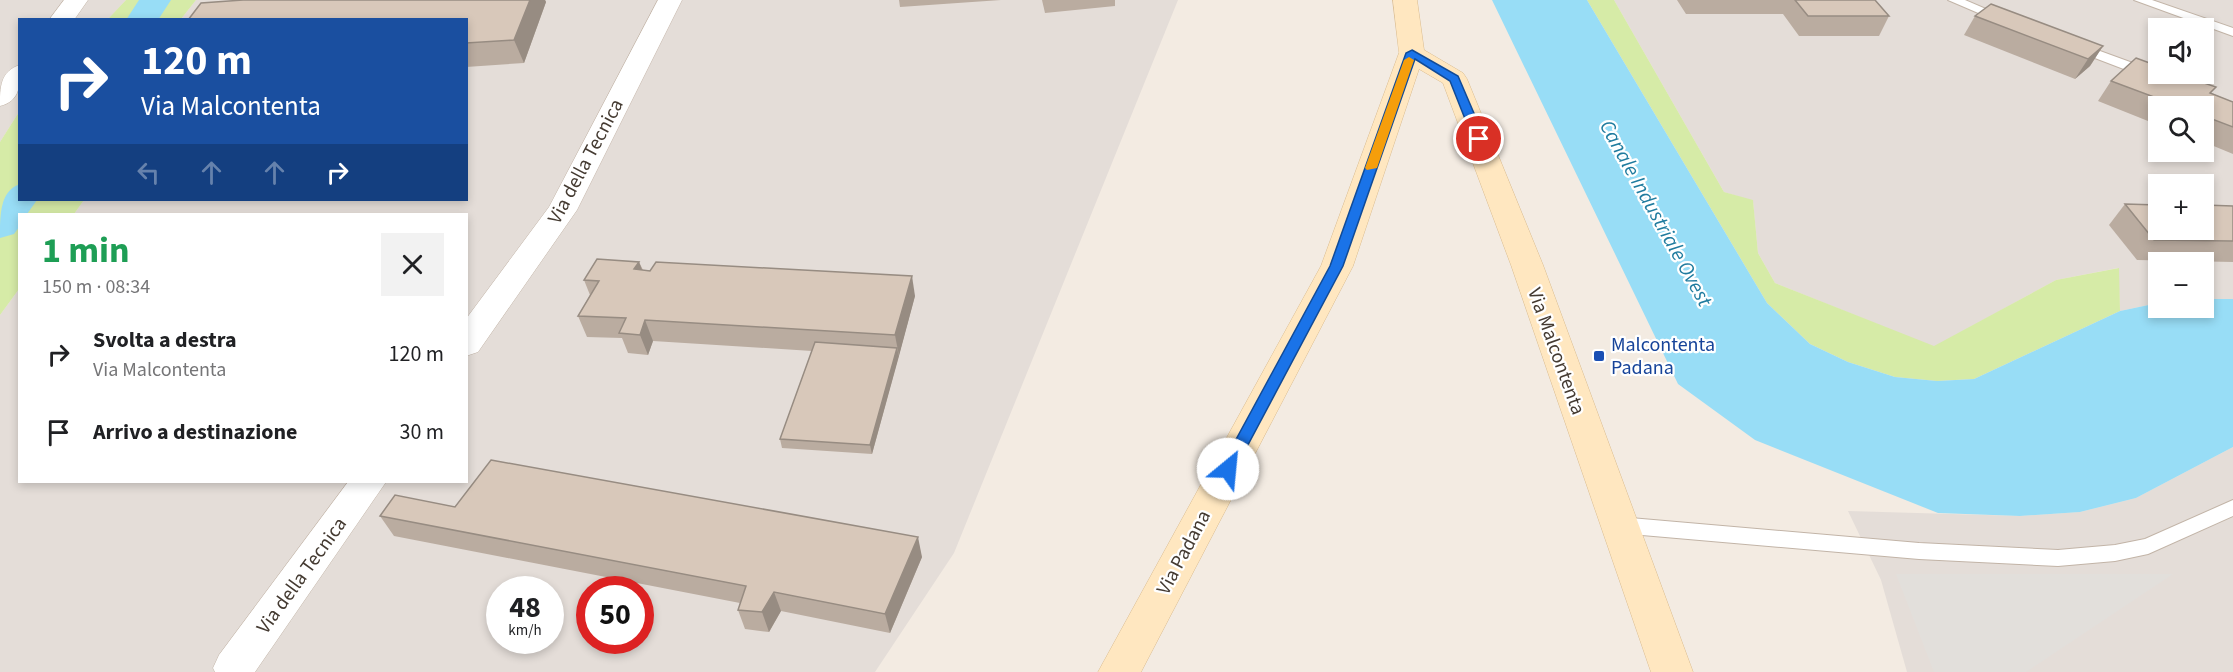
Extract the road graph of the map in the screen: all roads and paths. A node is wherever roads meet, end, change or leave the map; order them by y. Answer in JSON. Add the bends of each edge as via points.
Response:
{"nodes":[{"id":1,"x":76,"y":0,"type":"edge"},
{"id":2,"x":670,"y":0,"type":"edge"},
{"id":3,"x":1405,"y":0,"type":"edge"},
{"id":4,"x":1954,"y":0,"type":"edge"},
{"id":5,"x":2140,"y":0,"type":"edge"},
{"id":6,"x":62,"y":18,"type":"edge"},
{"id":7,"x":2010,"y":21,"type":"edge"},
{"id":8,"x":2233,"y":32,"type":"edge"},
{"id":9,"x":2066,"y":42,"type":"edge"},
{"id":10,"x":1412,"y":53,"type":"junction"},
{"id":11,"x":2148,"y":73,"type":"edge"},
{"id":12,"x":18,"y":76,"type":"edge"},
{"id":13,"x":0,"y":98,"type":"edge"},
{"id":14,"x":468,"y":341,"type":"edge"},
{"id":15,"x":367,"y":483,"type":"edge"},
{"id":16,"x":2233,"y":508,"type":"edge"},
{"id":17,"x":1619,"y":525,"type":"junction"},
{"id":18,"x":234,"y":669,"type":"dead end"},
{"id":19,"x":1119,"y":672,"type":"edge"},
{"id":20,"x":1672,"y":672,"type":"edge"}],
"edges":[{"from":1,"to":6,"type":"street"},
{"from":2,"to":14,"type":"street","name":"Via della Tecnica","via":[[562,210]]},
{"from":3,"to":10,"type":"main road","name":"Via Padana"},
{"from":4,"to":7,"type":"lane"},
{"from":5,"to":8,"type":"lane"},
{"from":9,"to":11,"type":"lane"},
{"from":10,"to":17,"type":"main road","name":"Via Malcontenta","via":[[1454,79],[1519,244]]},
{"from":10,"to":19,"type":"main road","name":"Via Padana","via":[[1336,266]]},
{"from":12,"to":13,"type":"street"},
{"from":15,"to":18,"type":"street","name":"Via della Tecnica"},
{"from":16,"to":17,"type":"lane","via":[[2148,546],[2058,558],[1919,551]]},
{"from":17,"to":20,"type":"main road","name":"Via Malcontenta"}]}
